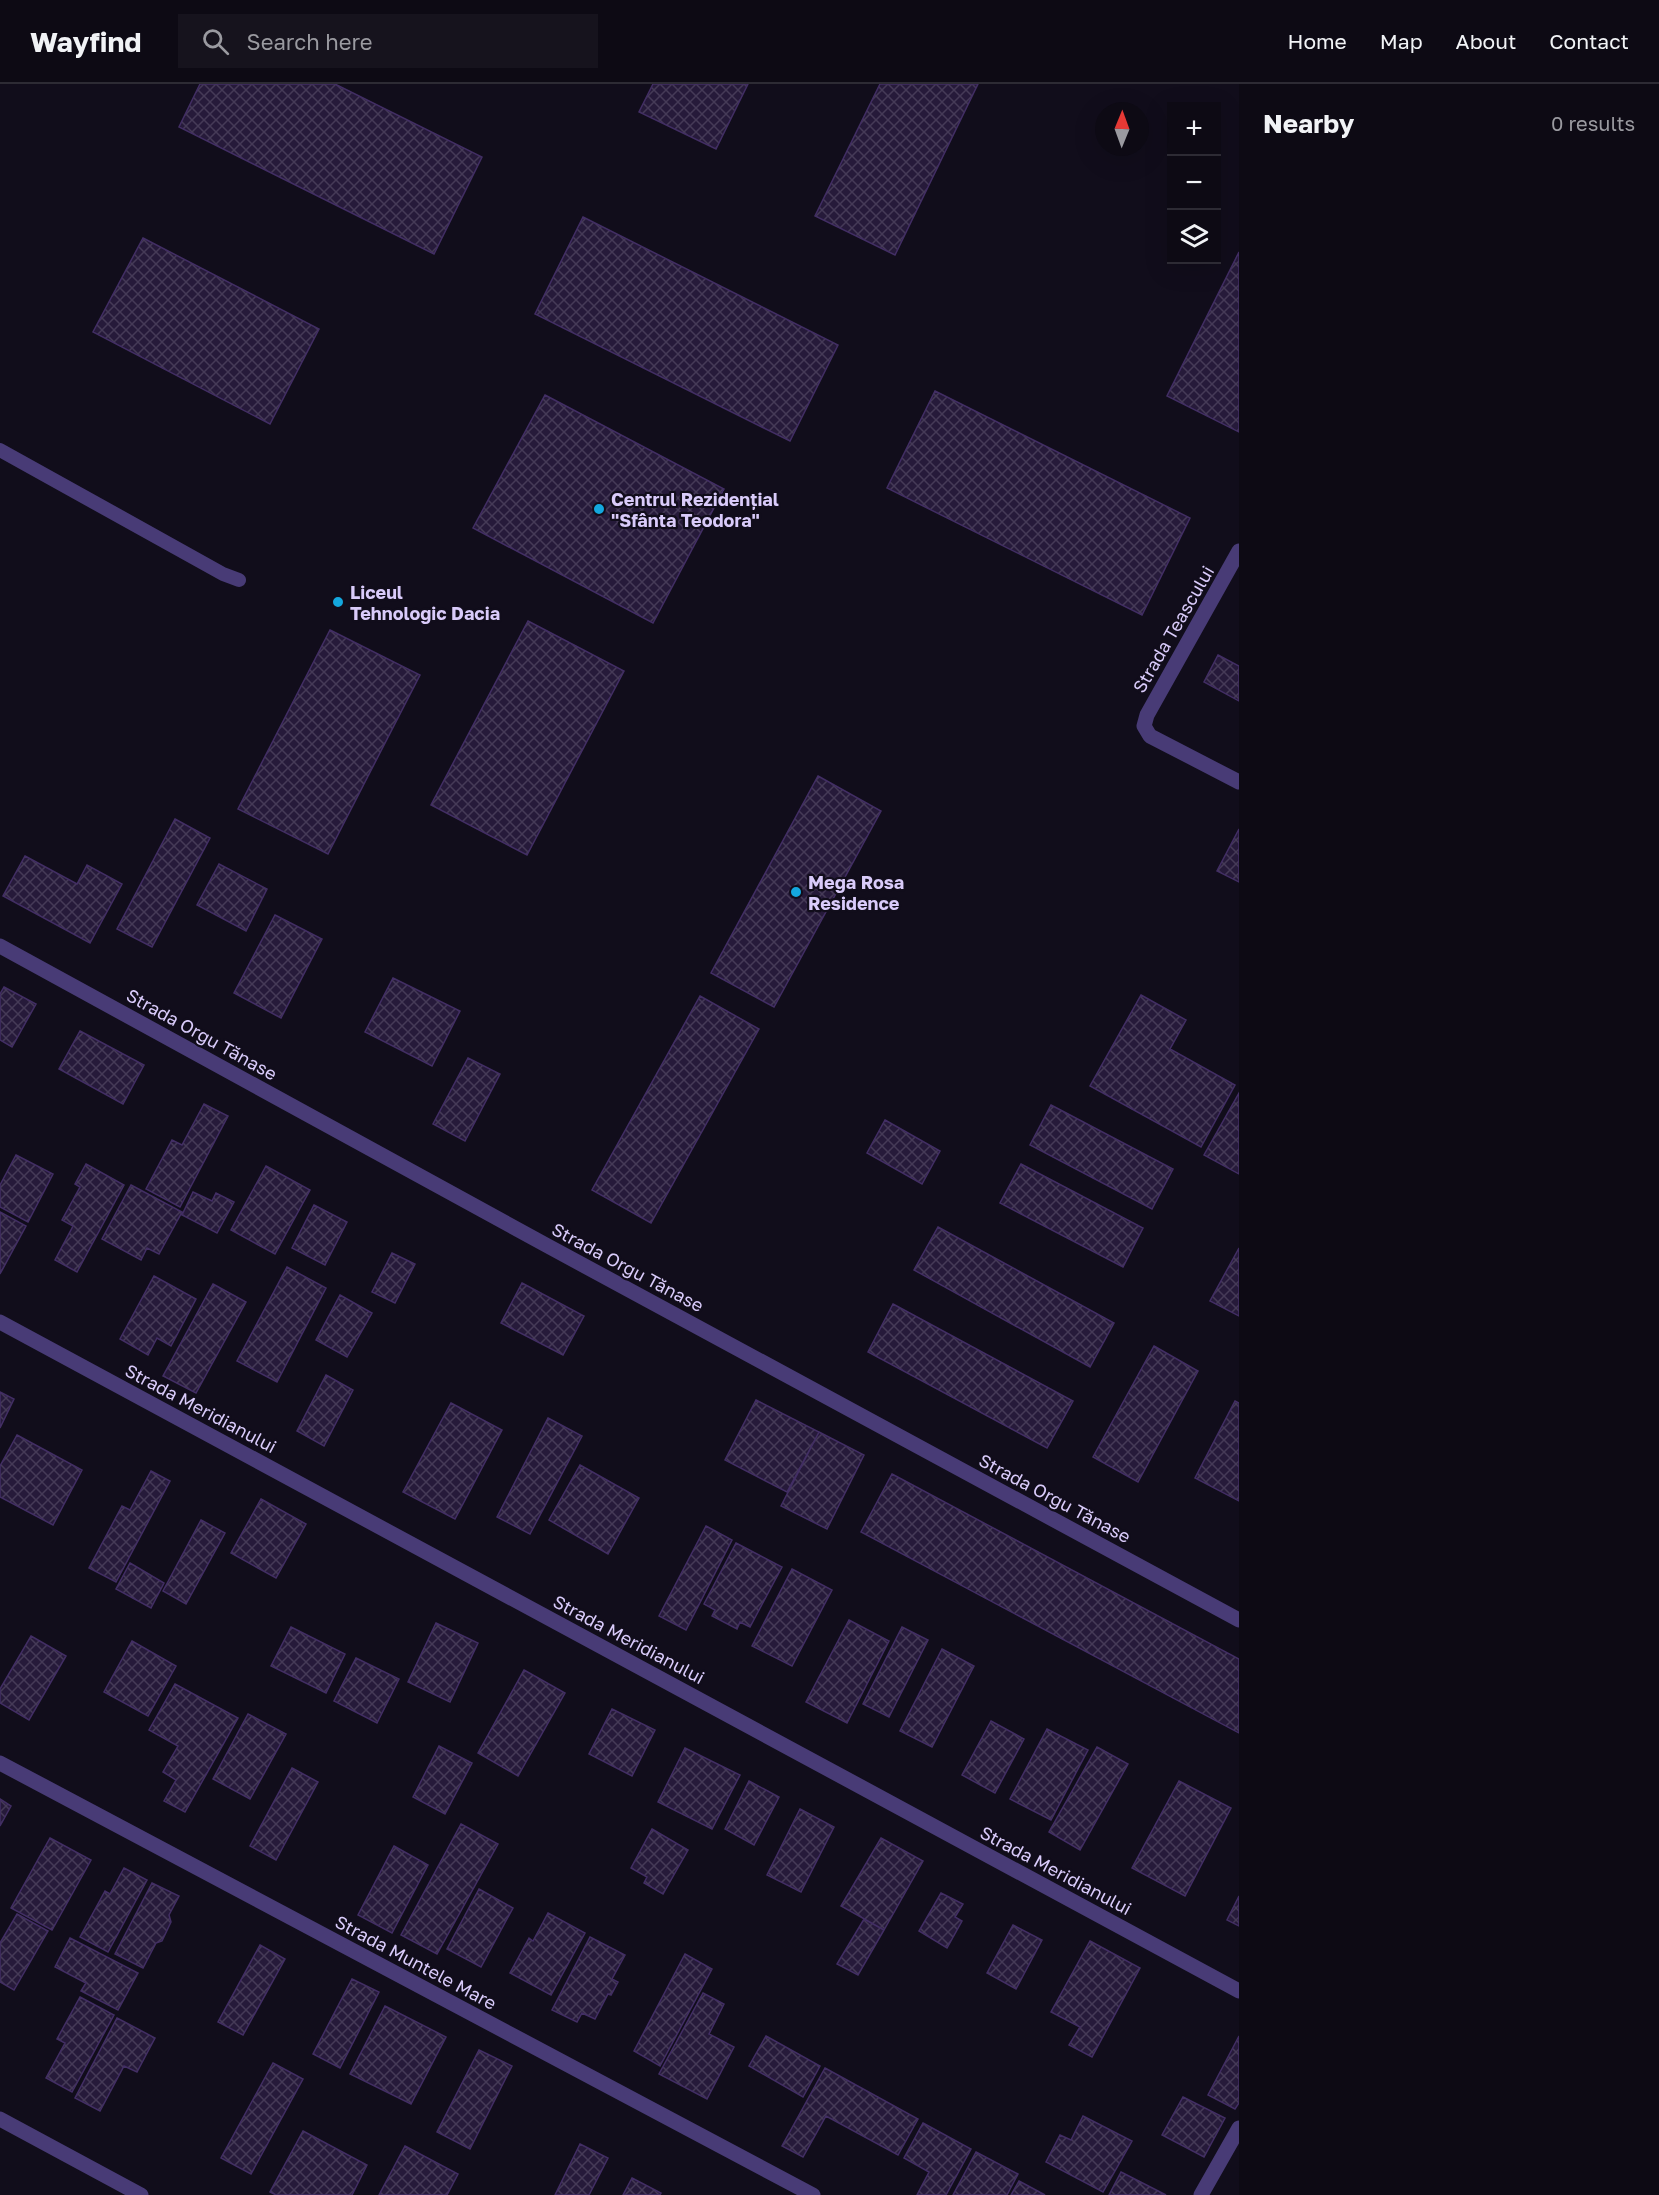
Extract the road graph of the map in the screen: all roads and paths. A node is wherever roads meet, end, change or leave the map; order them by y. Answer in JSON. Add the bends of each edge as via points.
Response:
{"nodes":[{"id":1,"x":0,"y":450,"type":"edge"},
{"id":2,"x":1239,"y":551,"type":"edge"},
{"id":3,"x":239,"y":579,"type":"dead end"},
{"id":4,"x":1239,"y":782,"type":"edge"},
{"id":5,"x":0,"y":946,"type":"edge"},
{"id":6,"x":0,"y":1322,"type":"edge"},
{"id":7,"x":1239,"y":1620,"type":"edge"},
{"id":8,"x":0,"y":1763,"type":"edge"},
{"id":9,"x":1239,"y":1991,"type":"edge"},
{"id":10,"x":0,"y":2119,"type":"edge"},
{"id":11,"x":1239,"y":2128,"type":"edge"},
{"id":12,"x":141,"y":2195,"type":"edge"},
{"id":13,"x":813,"y":2195,"type":"edge"},
{"id":14,"x":1201,"y":2195,"type":"edge"}],
"edges":[{"from":1,"to":3,"type":"lane","via":[[223,574]]},
{"from":2,"to":4,"type":"street","name":"Strada Teascului","via":[[1144,726],[1150,736]]},
{"from":5,"to":7,"type":"street","name":"Strada Orgu Tănase"},
{"from":6,"to":9,"type":"street","name":"Strada Meridianului"},
{"from":8,"to":13,"type":"street","name":"Strada Muntele Mare"},
{"from":10,"to":12,"type":"street"},
{"from":11,"to":14,"type":"street"}]}
